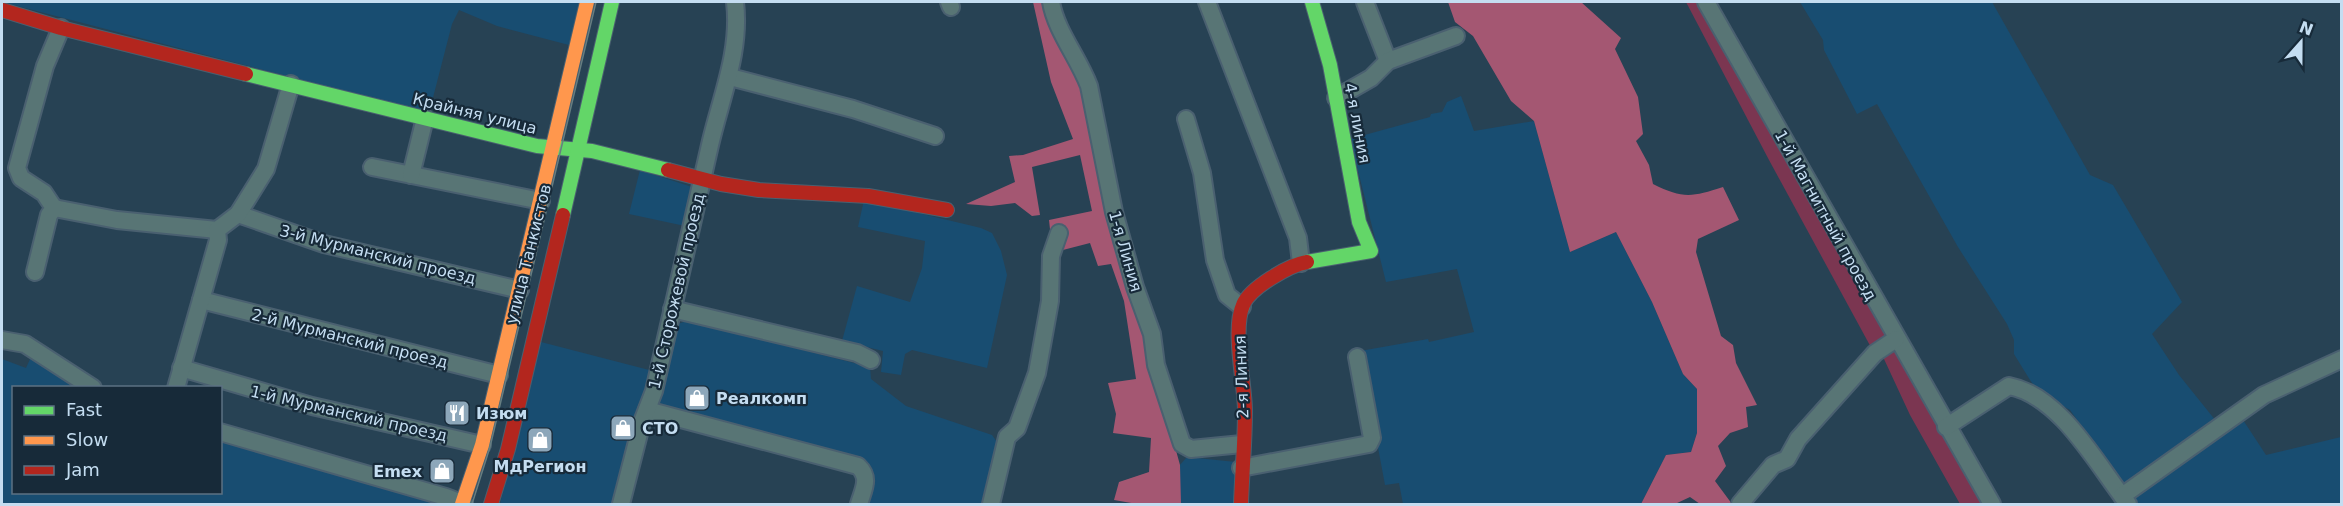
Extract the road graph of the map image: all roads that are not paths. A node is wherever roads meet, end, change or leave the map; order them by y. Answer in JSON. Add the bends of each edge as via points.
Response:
{"nodes":[{"id":1,"x":586,"y":2,"type":"edge"},
{"id":2,"x":612,"y":2,"type":"edge"},
{"id":3,"x":735,"y":2,"type":"edge"},
{"id":4,"x":1051,"y":2,"type":"edge"},
{"id":5,"x":1207,"y":2,"type":"edge"},
{"id":6,"x":1312,"y":2,"type":"edge"},
{"id":7,"x":1365,"y":2,"type":"edge"},
{"id":8,"x":1706,"y":2,"type":"edge"},
{"id":9,"x":2,"y":10,"type":"edge"},
{"id":10,"x":61,"y":28,"type":"junction"},
{"id":11,"x":1456,"y":36,"type":"dead end"},
{"id":12,"x":1388,"y":61,"type":"junction"},
{"id":13,"x":730,"y":77,"type":"junction"},
{"id":14,"x":291,"y":84,"type":"junction"},
{"id":15,"x":1336,"y":98,"type":"junction"},
{"id":16,"x":424,"y":118,"type":"junction"},
{"id":17,"x":1186,"y":119,"type":"dead end"},
{"id":18,"x":935,"y":136,"type":"dead end"},
{"id":19,"x":554,"y":147,"type":"junction"},
{"id":20,"x":578,"y":149,"type":"junction"},
{"id":21,"x":372,"y":167,"type":"dead end"},
{"id":22,"x":411,"y":175,"type":"junction"},
{"id":23,"x":702,"y":179,"type":"junction"},
{"id":24,"x":541,"y":201,"type":"junction"},
{"id":25,"x":54,"y":208,"type":"junction"},
{"id":26,"x":947,"y":210,"type":"dead end"},
{"id":27,"x":238,"y":214,"type":"junction"},
{"id":28,"x":217,"y":230,"type":"junction"},
{"id":29,"x":1059,"y":233,"type":"dead end"},
{"id":30,"x":1301,"y":263,"type":"junction"},
{"id":31,"x":35,"y":272,"type":"dead end"},
{"id":32,"x":520,"y":290,"type":"junction"},
{"id":33,"x":201,"y":300,"type":"junction"},
{"id":34,"x":1242,"y":307,"type":"junction"},
{"id":35,"x":672,"y":309,"type":"junction"},
{"id":36,"x":1896,"y":339,"type":"junction"},
{"id":37,"x":2,"y":340,"type":"edge"},
{"id":38,"x":1357,"y":357,"type":"dead end"},
{"id":39,"x":2342,"y":359,"type":"edge"},
{"id":40,"x":872,"y":360,"type":"dead end"},
{"id":41,"x":181,"y":368,"type":"junction"},
{"id":42,"x":499,"y":375,"type":"junction"},
{"id":43,"x":91,"y":386,"type":"edge"},
{"id":44,"x":176,"y":386,"type":"edge"},
{"id":45,"x":647,"y":410,"type":"junction"},
{"id":46,"x":1946,"y":427,"type":"junction"},
{"id":47,"x":222,"y":433,"type":"edge"},
{"id":48,"x":1242,"y":444,"type":"junction"},
{"id":49,"x":482,"y":445,"type":"junction"},
{"id":50,"x":1241,"y":468,"type":"junction"},
{"id":51,"x":2125,"y":500,"type":"edge"},
{"id":52,"x":463,"y":504,"type":"edge"},
{"id":53,"x":491,"y":504,"type":"edge"},
{"id":54,"x":621,"y":504,"type":"edge"},
{"id":55,"x":859,"y":504,"type":"edge"},
{"id":56,"x":991,"y":504,"type":"edge"},
{"id":57,"x":1241,"y":504,"type":"edge"},
{"id":58,"x":1740,"y":504,"type":"edge"},
{"id":59,"x":1992,"y":504,"type":"edge"}],
"edges":[{"from":1,"to":19,"type":"street","name":"улица Танкистов"},
{"from":2,"to":20,"type":"street","name":"улица Танкистов"},
{"from":3,"to":13,"type":"street"},
{"from":4,"to":48,"type":"street","name":"1-я Линия","via":[[1053,14],[1089,86],[1114,212],[1182,444],[1191,448]]},
{"from":5,"to":30,"type":"street","via":[[1298,238]]},
{"from":6,"to":15,"type":"street","name":"4-я линия"},
{"from":7,"to":12,"type":"street"},
{"from":8,"to":36,"type":"street","name":"1-й Магнитный проезд"},
{"from":9,"to":10,"type":"street","name":"Крайняя улица"},
{"from":10,"to":14,"type":"street","name":"Крайняя улица"},
{"from":10,"to":25,"type":"street","via":[[45,66],[17,168],[21,178],[44,193]]},
{"from":11,"to":12,"type":"street"},
{"from":12,"to":15,"type":"street","via":[[1371,78]]},
{"from":13,"to":18,"type":"street","via":[[853,109]]},
{"from":13,"to":23,"type":"street","name":"1-й Сторожевой проезд"},
{"from":14,"to":16,"type":"street","name":"Крайняя улица"},
{"from":14,"to":27,"type":"street","via":[[266,169]]},
{"from":15,"to":30,"type":"street","name":"4-я линия","via":[[1359,222],[1371,251]]},
{"from":16,"to":19,"type":"street","name":"Крайняя улица"},
{"from":16,"to":22,"type":"street"},
{"from":17,"to":34,"type":"street","via":[[1202,173],[1215,260],[1227,295]]},
{"from":19,"to":20,"type":"street","name":"Крайняя улица"},
{"from":19,"to":24,"type":"street","name":"улица Танкистов"},
{"from":20,"to":23,"type":"street","name":"Крайняя улица"},
{"from":20,"to":53,"type":"street","name":"улица Танкистов","via":[[508,449]]},
{"from":21,"to":22,"type":"street"},
{"from":22,"to":24,"type":"street"},
{"from":23,"to":26,"type":"street","name":"Крайняя улица","via":[[759,190],[868,196]]},
{"from":23,"to":35,"type":"street","name":"1-й Сторожевой проезд"},
{"from":24,"to":32,"type":"street","name":"улица Танкистов"},
{"from":25,"to":28,"type":"street","via":[[117,220]]},
{"from":25,"to":31,"type":"street"},
{"from":27,"to":28,"type":"street"},
{"from":27,"to":32,"type":"street","name":"3-й Мурманский проезд","via":[[324,244]]},
{"from":28,"to":33,"type":"street","via":[[218,240]]},
{"from":29,"to":56,"type":"street","via":[[1051,256],[1050,301],[1036,373],[1017,428],[1007,437]]},
{"from":30,"to":34,"type":"street","via":[[1274,276]]},
{"from":32,"to":42,"type":"street","name":"улица Танкистов"},
{"from":33,"to":41,"type":"street"},
{"from":33,"to":42,"type":"street","name":"2-й Мурманский проезд"},
{"from":34,"to":48,"type":"street","name":"2-я Линия"},
{"from":35,"to":40,"type":"street","via":[[857,353]]},
{"from":35,"to":45,"type":"street","name":"1-й Сторожевой проезд"},
{"from":36,"to":46,"type":"street","name":"1-й Магнитный проезд"},
{"from":36,"to":58,"type":"street","via":[[1875,353],[1798,439],[1787,459],[1773,465]]},
{"from":37,"to":43,"type":"street","via":[[25,344]]},
{"from":38,"to":50,"type":"street","via":[[1372,438],[1369,444]]},
{"from":39,"to":51,"type":"street","via":[[2264,394]]},
{"from":41,"to":44,"type":"street"},
{"from":41,"to":49,"type":"street","name":"1-й Мурманский проезд","via":[[312,406]]},
{"from":42,"to":49,"type":"street","name":"улица Танкистов"},
{"from":45,"to":54,"type":"street","name":"1-й Сторожевой проезд"},
{"from":45,"to":55,"type":"street","via":[[858,466],[866,480]]},
{"from":46,"to":51,"type":"street","via":[[2009,386],[2023,389],[2064,419]]},
{"from":46,"to":59,"type":"street","name":"1-й Магнитный проезд"},
{"from":47,"to":52,"type":"street"},
{"from":48,"to":50,"type":"street","name":"2-я Линия"},
{"from":49,"to":52,"type":"street","name":"улица Танкистов"},
{"from":50,"to":57,"type":"street","name":"2-я Линия"}]}
